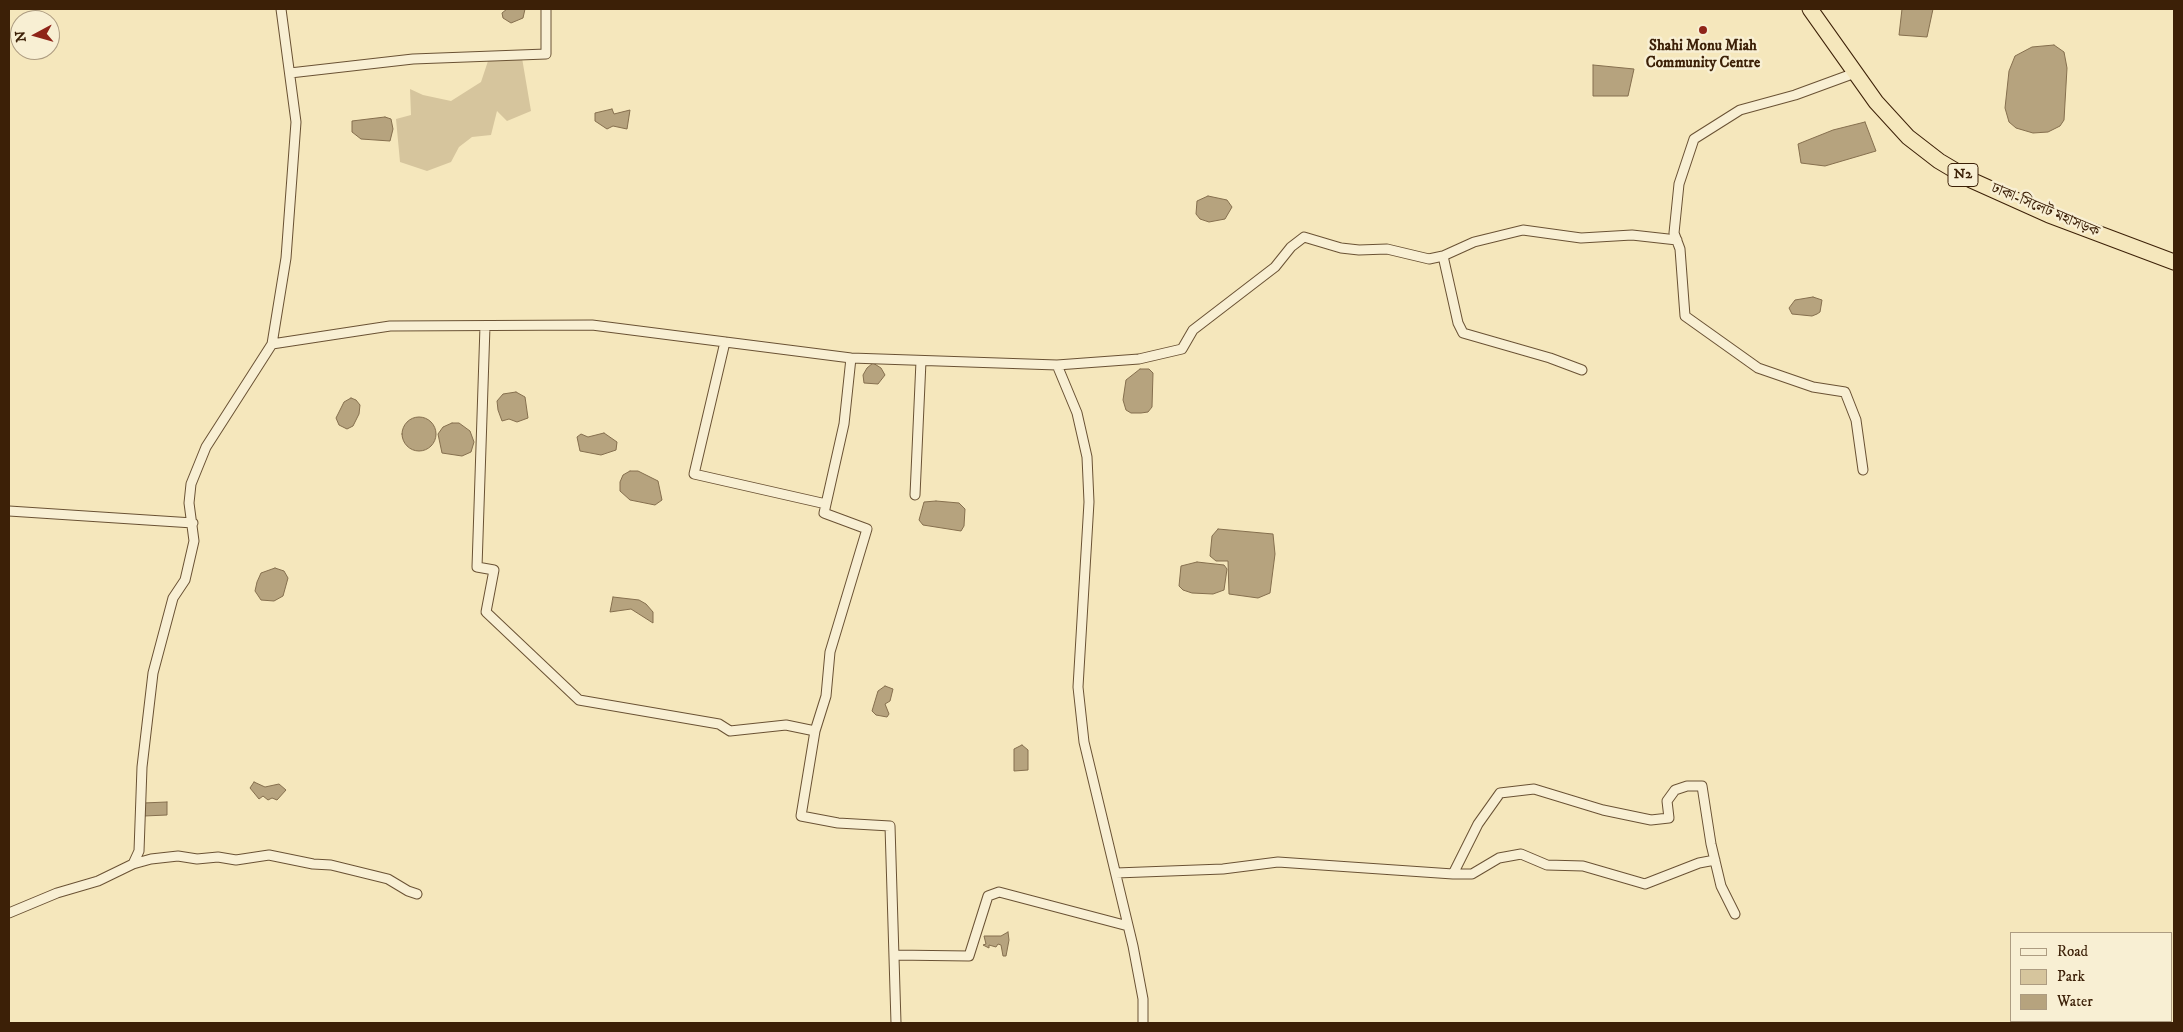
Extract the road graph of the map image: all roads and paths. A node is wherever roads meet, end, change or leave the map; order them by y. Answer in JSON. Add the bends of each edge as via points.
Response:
{"nodes":[{"id":1,"x":282,"y":9,"type":"edge"},
{"id":2,"x":546,"y":9,"type":"edge"},
{"id":3,"x":1810,"y":9,"type":"edge"},
{"id":4,"x":290,"y":73,"type":"junction"},
{"id":5,"x":1855,"y":73,"type":"junction"},
{"id":6,"x":1676,"y":240,"type":"junction"},
{"id":7,"x":1443,"y":256,"type":"junction"},
{"id":8,"x":2174,"y":262,"type":"edge"},
{"id":9,"x":485,"y":326,"type":"junction"},
{"id":10,"x":725,"y":342,"type":"junction"},
{"id":11,"x":272,"y":344,"type":"junction"},
{"id":12,"x":851,"y":358,"type":"junction"},
{"id":13,"x":921,"y":361,"type":"junction"},
{"id":14,"x":1057,"y":365,"type":"junction"},
{"id":15,"x":1582,"y":370,"type":"dead end"},
{"id":16,"x":1864,"y":470,"type":"dead end"},
{"id":17,"x":915,"y":495,"type":"dead end"},
{"id":18,"x":826,"y":504,"type":"junction"},
{"id":19,"x":9,"y":511,"type":"edge"},
{"id":20,"x":193,"y":523,"type":"junction"},
{"id":21,"x":815,"y":731,"type":"junction"},
{"id":22,"x":1715,"y":860,"type":"junction"},
{"id":23,"x":133,"y":864,"type":"junction"},
{"id":24,"x":1116,"y":873,"type":"junction"},
{"id":25,"x":1453,"y":874,"type":"junction"},
{"id":26,"x":417,"y":894,"type":"dead end"},
{"id":27,"x":9,"y":913,"type":"edge"},
{"id":28,"x":1735,"y":914,"type":"dead end"},
{"id":29,"x":1128,"y":926,"type":"junction"},
{"id":30,"x":894,"y":955,"type":"junction"},
{"id":31,"x":896,"y":1023,"type":"edge"},
{"id":32,"x":1143,"y":1023,"type":"edge"}],
"edges":[{"from":1,"to":4,"type":"street"},
{"from":2,"to":4,"type":"street","via":[[546,54],[413,59]]},
{"from":3,"to":5,"type":"highway","name":"ঢাকা-সিলেট মহাসড়ক","number":"N2"},
{"from":4,"to":11,"type":"street","via":[[296,122],[286,258]]},
{"from":5,"to":6,"type":"street","via":[[1795,95],[1740,110],[1694,139],[1679,184]]},
{"from":5,"to":8,"type":"highway","name":"ঢাকা-সিলেট মহাসড়ক","number":"N2","via":[[1908,137],[1970,180],[2049,215]]},
{"from":6,"to":7,"type":"street","via":[[1632,234],[1581,238],[1524,230],[1474,242]]},
{"from":6,"to":16,"type":"street","via":[[1680,249],[1685,316],[1758,368],[1813,387],[1845,392],[1856,420]]},
{"from":7,"to":14,"type":"street","via":[[1429,259],[1387,249],[1341,248],[1304,237],[1291,247],[1276,267],[1193,330],[1182,349],[1140,359]]},
{"from":7,"to":15,"type":"street","via":[[1463,334]]},
{"from":9,"to":10,"type":"street","via":[[592,325]]},
{"from":9,"to":11,"type":"street","via":[[390,326]]},
{"from":9,"to":21,"type":"street","via":[[477,567],[494,570],[486,612],[579,700],[719,724],[730,731],[786,725]]},
{"from":10,"to":12,"type":"street"},
{"from":10,"to":18,"type":"street","via":[[694,474]]},
{"from":11,"to":20,"type":"street","via":[[206,446],[191,484],[189,503]]},
{"from":12,"to":13,"type":"street"},
{"from":12,"to":18,"type":"street","via":[[844,424]]},
{"from":13,"to":14,"type":"street"},
{"from":13,"to":17,"type":"street"},
{"from":14,"to":24,"type":"street","via":[[1077,413],[1087,458],[1088,520],[1078,686],[1084,742]]},
{"from":18,"to":21,"type":"street","via":[[824,513],[867,529],[830,652],[826,696]]},
{"from":19,"to":20,"type":"street"},
{"from":20,"to":23,"type":"street","via":[[194,540],[185,580],[173,598],[153,673],[142,767],[140,851]]},
{"from":21,"to":30,"type":"street","via":[[801,816],[838,823],[890,826]]},
{"from":22,"to":25,"type":"street","via":[[1645,884],[1583,866],[1547,865],[1521,854],[1499,858],[1472,874]]},
{"from":22,"to":25,"type":"street","via":[[1702,786],[1675,790],[1667,801],[1669,818],[1651,820],[1602,810],[1534,789],[1500,793],[1478,824]]},
{"from":22,"to":28,"type":"street","via":[[1721,886]]},
{"from":23,"to":26,"type":"street","via":[[178,856],[236,860],[269,855],[332,865],[388,879]]},
{"from":23,"to":27,"type":"street","via":[[98,881],[57,893]]},
{"from":24,"to":25,"type":"street","via":[[1223,869],[1278,862]]},
{"from":24,"to":29,"type":"street"},
{"from":29,"to":30,"type":"street","via":[[999,892],[988,896],[969,956]]},
{"from":29,"to":32,"type":"street","via":[[1143,999]]},
{"from":30,"to":31,"type":"street"}]}
